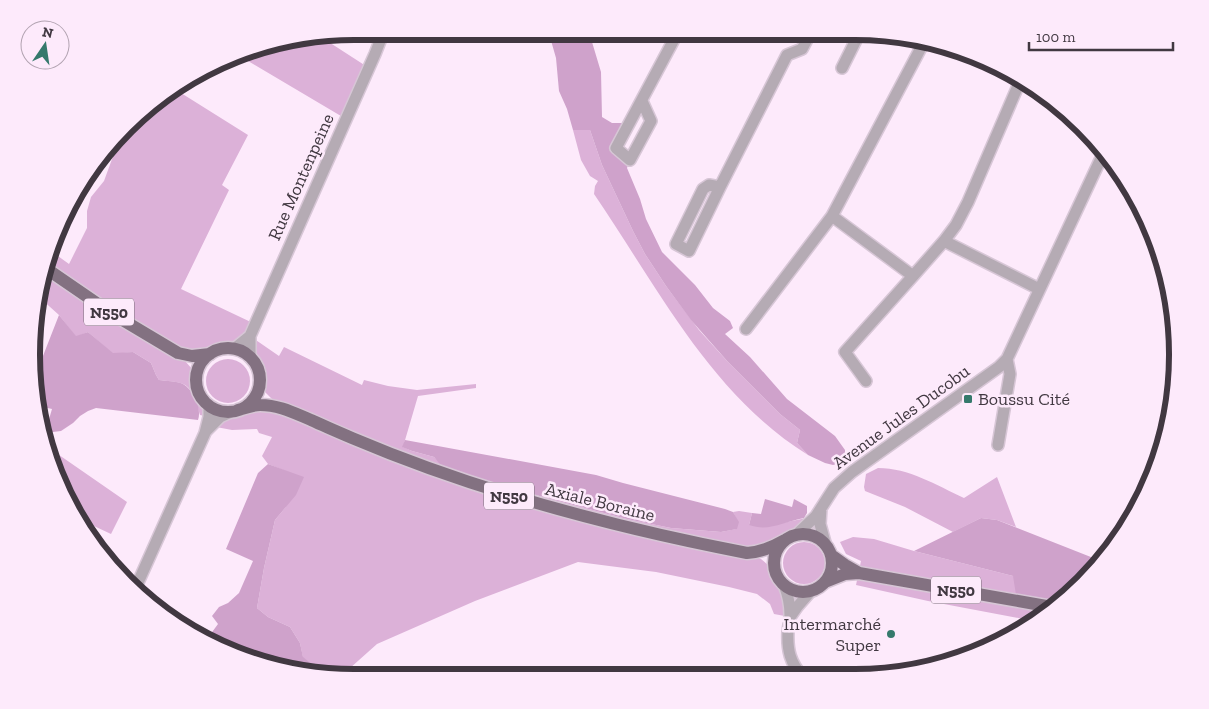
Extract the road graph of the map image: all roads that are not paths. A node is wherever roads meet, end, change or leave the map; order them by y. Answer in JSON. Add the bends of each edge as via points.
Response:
{"nodes":[{"id":1,"x":380,"y":40,"type":"edge"},
{"id":2,"x":674,"y":40,"type":"edge"},
{"id":3,"x":807,"y":40,"type":"edge"},
{"id":4,"x":856,"y":40,"type":"edge"},
{"id":5,"x":921,"y":47,"type":"edge"},
{"id":6,"x":842,"y":68,"type":"dead end"},
{"id":7,"x":1018,"y":86,"type":"edge"},
{"id":8,"x":642,"y":101,"type":"dead end"},
{"id":9,"x":1101,"y":159,"type":"edge"},
{"id":10,"x":720,"y":187,"type":"junction"},
{"id":11,"x":832,"y":216,"type":"junction"},
{"id":12,"x":944,"y":241,"type":"junction"},
{"id":13,"x":51,"y":272,"type":"edge"},
{"id":14,"x":913,"y":276,"type":"junction"},
{"id":15,"x":1039,"y":290,"type":"junction"},
{"id":16,"x":746,"y":330,"type":"dead end"},
{"id":17,"x":250,"y":336,"type":"junction"},
{"id":18,"x":234,"y":349,"type":"junction"},
{"id":19,"x":178,"y":353,"type":"junction"},
{"id":20,"x":210,"y":354,"type":"junction"},
{"id":21,"x":250,"y":357,"type":"junction"},
{"id":22,"x":1007,"y":359,"type":"junction"},
{"id":23,"x":196,"y":378,"type":"junction"},
{"id":24,"x":866,"y":381,"type":"dead end"},
{"id":25,"x":260,"y":385,"type":"junction"},
{"id":26,"x":209,"y":406,"type":"junction"},
{"id":27,"x":281,"y":407,"type":"junction"},
{"id":28,"x":235,"y":411,"type":"junction"},
{"id":29,"x":205,"y":433,"type":"junction"},
{"id":30,"x":998,"y":446,"type":"dead end"},
{"id":31,"x":821,"y":508,"type":"junction"},
{"id":32,"x":791,"y":537,"type":"junction"},
{"id":33,"x":828,"y":550,"type":"junction"},
{"id":34,"x":747,"y":552,"type":"junction"},
{"id":35,"x":775,"y":572,"type":"junction"},
{"id":36,"x":859,"y":573,"type":"junction"},
{"id":37,"x":825,"y":582,"type":"junction"},
{"id":38,"x":138,"y":583,"type":"edge"},
{"id":39,"x":784,"y":585,"type":"junction"},
{"id":40,"x":811,"y":591,"type":"junction"},
{"id":41,"x":1044,"y":606,"type":"edge"},
{"id":42,"x":790,"y":617,"type":"junction"},
{"id":43,"x":797,"y":669,"type":"edge"}],
"edges":[{"from":1,"to":17,"type":"street","name":"Rue Montenpeine"},
{"from":2,"to":8,"type":"street"},
{"from":3,"to":10,"type":"street","via":[[802,49],[787,55]]},
{"from":4,"to":6,"type":"street"},
{"from":5,"to":11,"type":"street"},
{"from":7,"to":12,"type":"street","via":[[968,202]]},
{"from":9,"to":15,"type":"street","name":"Avenue Jules Ducobu"},
{"from":10,"to":10,"type":"street","via":[[709,185],[702,189],[676,244],[689,251]]},
{"from":11,"to":14,"type":"street"},
{"from":11,"to":16,"type":"street"},
{"from":12,"to":14,"type":"street"},
{"from":12,"to":15,"type":"street"},
{"from":13,"to":19,"type":"main road","number":"N550"},
{"from":14,"to":24,"type":"street","via":[[845,352]]},
{"from":15,"to":22,"type":"street","name":"Avenue Jules Ducobu"},
{"from":17,"to":18,"type":"street","name":"Rue Montenpeine"},
{"from":17,"to":21,"type":"street","name":"Rue Montenpeine"},
{"from":18,"to":20,"type":"main road","via":[[226,348]]},
{"from":18,"to":21,"type":"main road"},
{"from":19,"to":20,"type":"main road","number":"N550","via":[[192,356]]},
{"from":19,"to":23,"type":"main road","number":"N550"},
{"from":20,"to":23,"type":"main road","via":[[198,369]]},
{"from":21,"to":25,"type":"main road","via":[[260,375]]},
{"from":22,"to":30,"type":"street","name":"Avenue Jules Ducobu","via":[[1010,374]]},
{"from":22,"to":31,"type":"street","name":"Avenue Jules Ducobu","via":[[852,472],[834,488]]},
{"from":23,"to":26,"type":"main road","via":[[199,393]]},
{"from":25,"to":27,"type":"main road","name":"Axiale Boraine","number":"N550"},
{"from":25,"to":28,"type":"main road","via":[[253,400]]},
{"from":26,"to":28,"type":"main road"},
{"from":26,"to":29,"type":"street"},
{"from":27,"to":28,"type":"main road","name":"Axiale Boraine","number":"N550","via":[[260,405]]},
{"from":27,"to":34,"type":"main road","name":"Axiale Boraine","number":"N550","via":[[412,463],[521,499],[633,530]]},
{"from":28,"to":29,"type":"street","via":[[220,417]]},
{"from":29,"to":38,"type":"street"},
{"from":31,"to":32,"type":"street","name":"Avenue Jules Ducobu"},
{"from":31,"to":33,"type":"street","via":[[820,524]]},
{"from":32,"to":33,"type":"main road","via":[[813,536]]},
{"from":32,"to":34,"type":"main road","name":"Axiale Boraine","number":"N550","via":[[768,549]]},
{"from":32,"to":35,"type":"main road","via":[[779,546],[775,554]]},
{"from":33,"to":36,"type":"main road","number":"N550"},
{"from":33,"to":37,"type":"main road","via":[[832,564]]},
{"from":34,"to":35,"type":"main road","name":"Axiale Boraine","number":"N550"},
{"from":35,"to":39,"type":"main road"},
{"from":36,"to":37,"type":"main road","number":"N550","via":[[845,574]]},
{"from":36,"to":41,"type":"main road","number":"N550"},
{"from":37,"to":40,"type":"main road"},
{"from":39,"to":40,"type":"main road","via":[[792,590]]},
{"from":39,"to":42,"type":"street"},
{"from":40,"to":42,"type":"street"},
{"from":42,"to":43,"type":"street","via":[[790,657]]}]}
